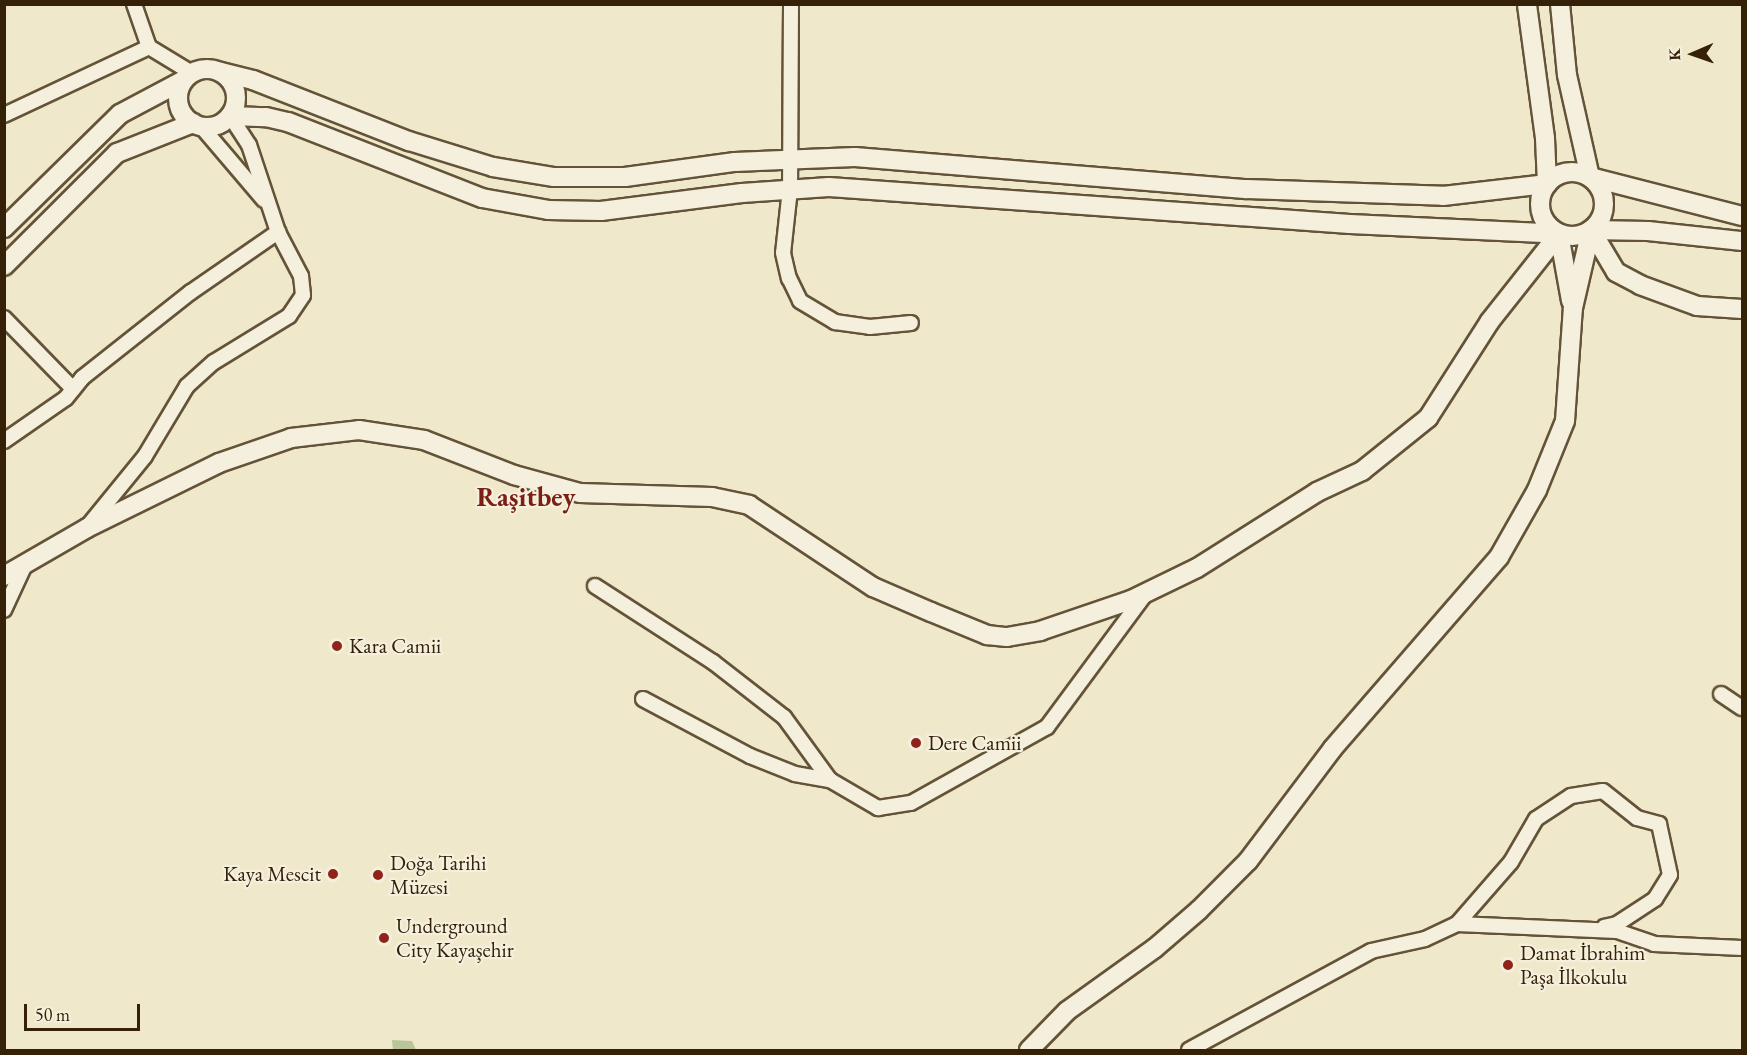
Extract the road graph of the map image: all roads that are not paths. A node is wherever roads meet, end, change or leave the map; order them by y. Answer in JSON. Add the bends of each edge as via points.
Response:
{"nodes":[{"id":1,"x":134,"y":4,"type":"edge"},
{"id":2,"x":791,"y":4,"type":"edge"},
{"id":3,"x":1527,"y":4,"type":"edge"},
{"id":4,"x":1560,"y":4,"type":"edge"},
{"id":5,"x":149,"y":46,"type":"junction"},
{"id":6,"x":221,"y":72,"type":"junction"},
{"id":7,"x":188,"y":77,"type":"junction"},
{"id":8,"x":4,"y":115,"type":"edge"},
{"id":9,"x":230,"y":117,"type":"junction"},
{"id":10,"x":197,"y":125,"type":"junction"},
{"id":11,"x":788,"y":159,"type":"junction"},
{"id":12,"x":1590,"y":177,"type":"junction"},
{"id":13,"x":1547,"y":184,"type":"junction"},
{"id":14,"x":790,"y":189,"type":"junction"},
{"id":15,"x":269,"y":206,"type":"junction"},
{"id":16,"x":1743,"y":216,"type":"edge"},
{"id":17,"x":4,"y":228,"type":"edge"},
{"id":18,"x":1592,"y":230,"type":"junction"},
{"id":19,"x":278,"y":232,"type":"junction"},
{"id":20,"x":1559,"y":234,"type":"junction"},
{"id":21,"x":1743,"y":241,"type":"edge"},
{"id":22,"x":4,"y":266,"type":"edge"},
{"id":23,"x":1573,"y":308,"type":"junction"},
{"id":24,"x":1743,"y":309,"type":"edge"},
{"id":25,"x":4,"y":318,"type":"edge"},
{"id":26,"x":911,"y":323,"type":"dead end"},
{"id":27,"x":73,"y":388,"type":"junction"},
{"id":28,"x":4,"y":441,"type":"edge"},
{"id":29,"x":87,"y":528,"type":"junction"},
{"id":30,"x":24,"y":567,"type":"junction"},
{"id":31,"x":4,"y":576,"type":"edge"},
{"id":32,"x":595,"y":586,"type":"dead end"},
{"id":33,"x":1146,"y":593,"type":"junction"},
{"id":34,"x":4,"y":610,"type":"edge"},
{"id":35,"x":1721,"y":694,"type":"dead end"},
{"id":36,"x":643,"y":699,"type":"dead end"},
{"id":37,"x":1743,"y":708,"type":"edge"},
{"id":38,"x":830,"y":780,"type":"junction"},
{"id":39,"x":1457,"y":924,"type":"junction"},
{"id":40,"x":1587,"y":930,"type":"junction"},
{"id":41,"x":1743,"y":948,"type":"edge"},
{"id":42,"x":1029,"y":1050,"type":"edge"},
{"id":43,"x":1189,"y":1050,"type":"edge"}],
"edges":[{"from":1,"to":5,"type":"street"},
{"from":2,"to":11,"type":"street"},
{"from":3,"to":13,"type":"main road","via":[[1545,138]]},
{"from":4,"to":12,"type":"main road","via":[[1567,75]]},
{"from":5,"to":7,"type":"street"},
{"from":5,"to":8,"type":"street"},
{"from":6,"to":7,"type":"main road","via":[[201,69]]},
{"from":6,"to":9,"type":"main road","via":[[229,79],[236,98]]},
{"from":6,"to":11,"type":"main road","via":[[253,80],[409,141],[492,167],[554,177],[625,177]]},
{"from":7,"to":10,"type":"main road","via":[[179,104]]},
{"from":7,"to":17,"type":"main road","via":[[120,114]]},
{"from":9,"to":10,"type":"main road","via":[[212,127]]},
{"from":9,"to":14,"type":"main road","via":[[266,117],[288,122],[482,198],[548,210],[612,210]]},
{"from":9,"to":15,"type":"street","via":[[249,145]]},
{"from":10,"to":15,"type":"street"},
{"from":10,"to":22,"type":"main road","via":[[117,153]]},
{"from":11,"to":13,"type":"main road","via":[[937,161],[1247,189],[1391,195],[1509,191]]},
{"from":11,"to":14,"type":"street"},
{"from":12,"to":13,"type":"main road","via":[[1572,172]]},
{"from":12,"to":16,"type":"main road"},
{"from":12,"to":18,"type":"main road","via":[[1600,189],[1604,204],[1601,219]]},
{"from":13,"to":20,"type":"main road","via":[[1540,212]]},
{"from":14,"to":20,"type":"main road","via":[[892,189],[1237,216]]},
{"from":14,"to":26,"type":"street","via":[[783,253],[800,301],[835,322],[870,327]]},
{"from":15,"to":19,"type":"street"},
{"from":18,"to":20,"type":"main road","via":[[1576,237]]},
{"from":18,"to":21,"type":"main road","via":[[1648,231]]},
{"from":18,"to":23,"type":"main road"},
{"from":18,"to":24,"type":"main road","via":[[1616,272],[1640,285],[1697,306]]},
{"from":19,"to":27,"type":"street","via":[[191,292]]},
{"from":19,"to":29,"type":"street","via":[[301,276],[303,295],[294,309],[289,316],[214,362],[187,386],[145,456]]},
{"from":20,"to":23,"type":"main road"},
{"from":20,"to":33,"type":"main road","via":[[1490,321],[1428,418],[1362,471],[1317,492],[1197,568]]},
{"from":23,"to":42,"type":"main road","via":[[1565,421],[1537,490],[1499,557],[1333,748],[1248,861],[1155,948],[1066,1011]]},
{"from":25,"to":27,"type":"street"},
{"from":27,"to":28,"type":"street","via":[[32,424]]},
{"from":29,"to":30,"type":"main road"},
{"from":29,"to":33,"type":"main road","via":[[219,463],[291,438],[359,430],[424,440],[514,474],[580,493],[712,497],[749,505],[873,586],[987,635],[1007,637],[1040,632]]},
{"from":30,"to":31,"type":"main road"},
{"from":30,"to":34,"type":"street"},
{"from":32,"to":38,"type":"street","via":[[713,662],[784,717]]},
{"from":33,"to":38,"type":"street","via":[[1047,727],[911,803],[878,808]]},
{"from":35,"to":37,"type":"street"},
{"from":36,"to":38,"type":"street","via":[[750,756],[795,774]]},
{"from":39,"to":40,"type":"street"},
{"from":39,"to":40,"type":"street","via":[[1511,862],[1536,819],[1571,796],[1603,791],[1637,818],[1659,824],[1670,875],[1655,898],[1617,924]]},
{"from":39,"to":43,"type":"street","via":[[1425,939],[1371,951]]},
{"from":40,"to":41,"type":"street","via":[[1617,931],[1654,944]]}]}
